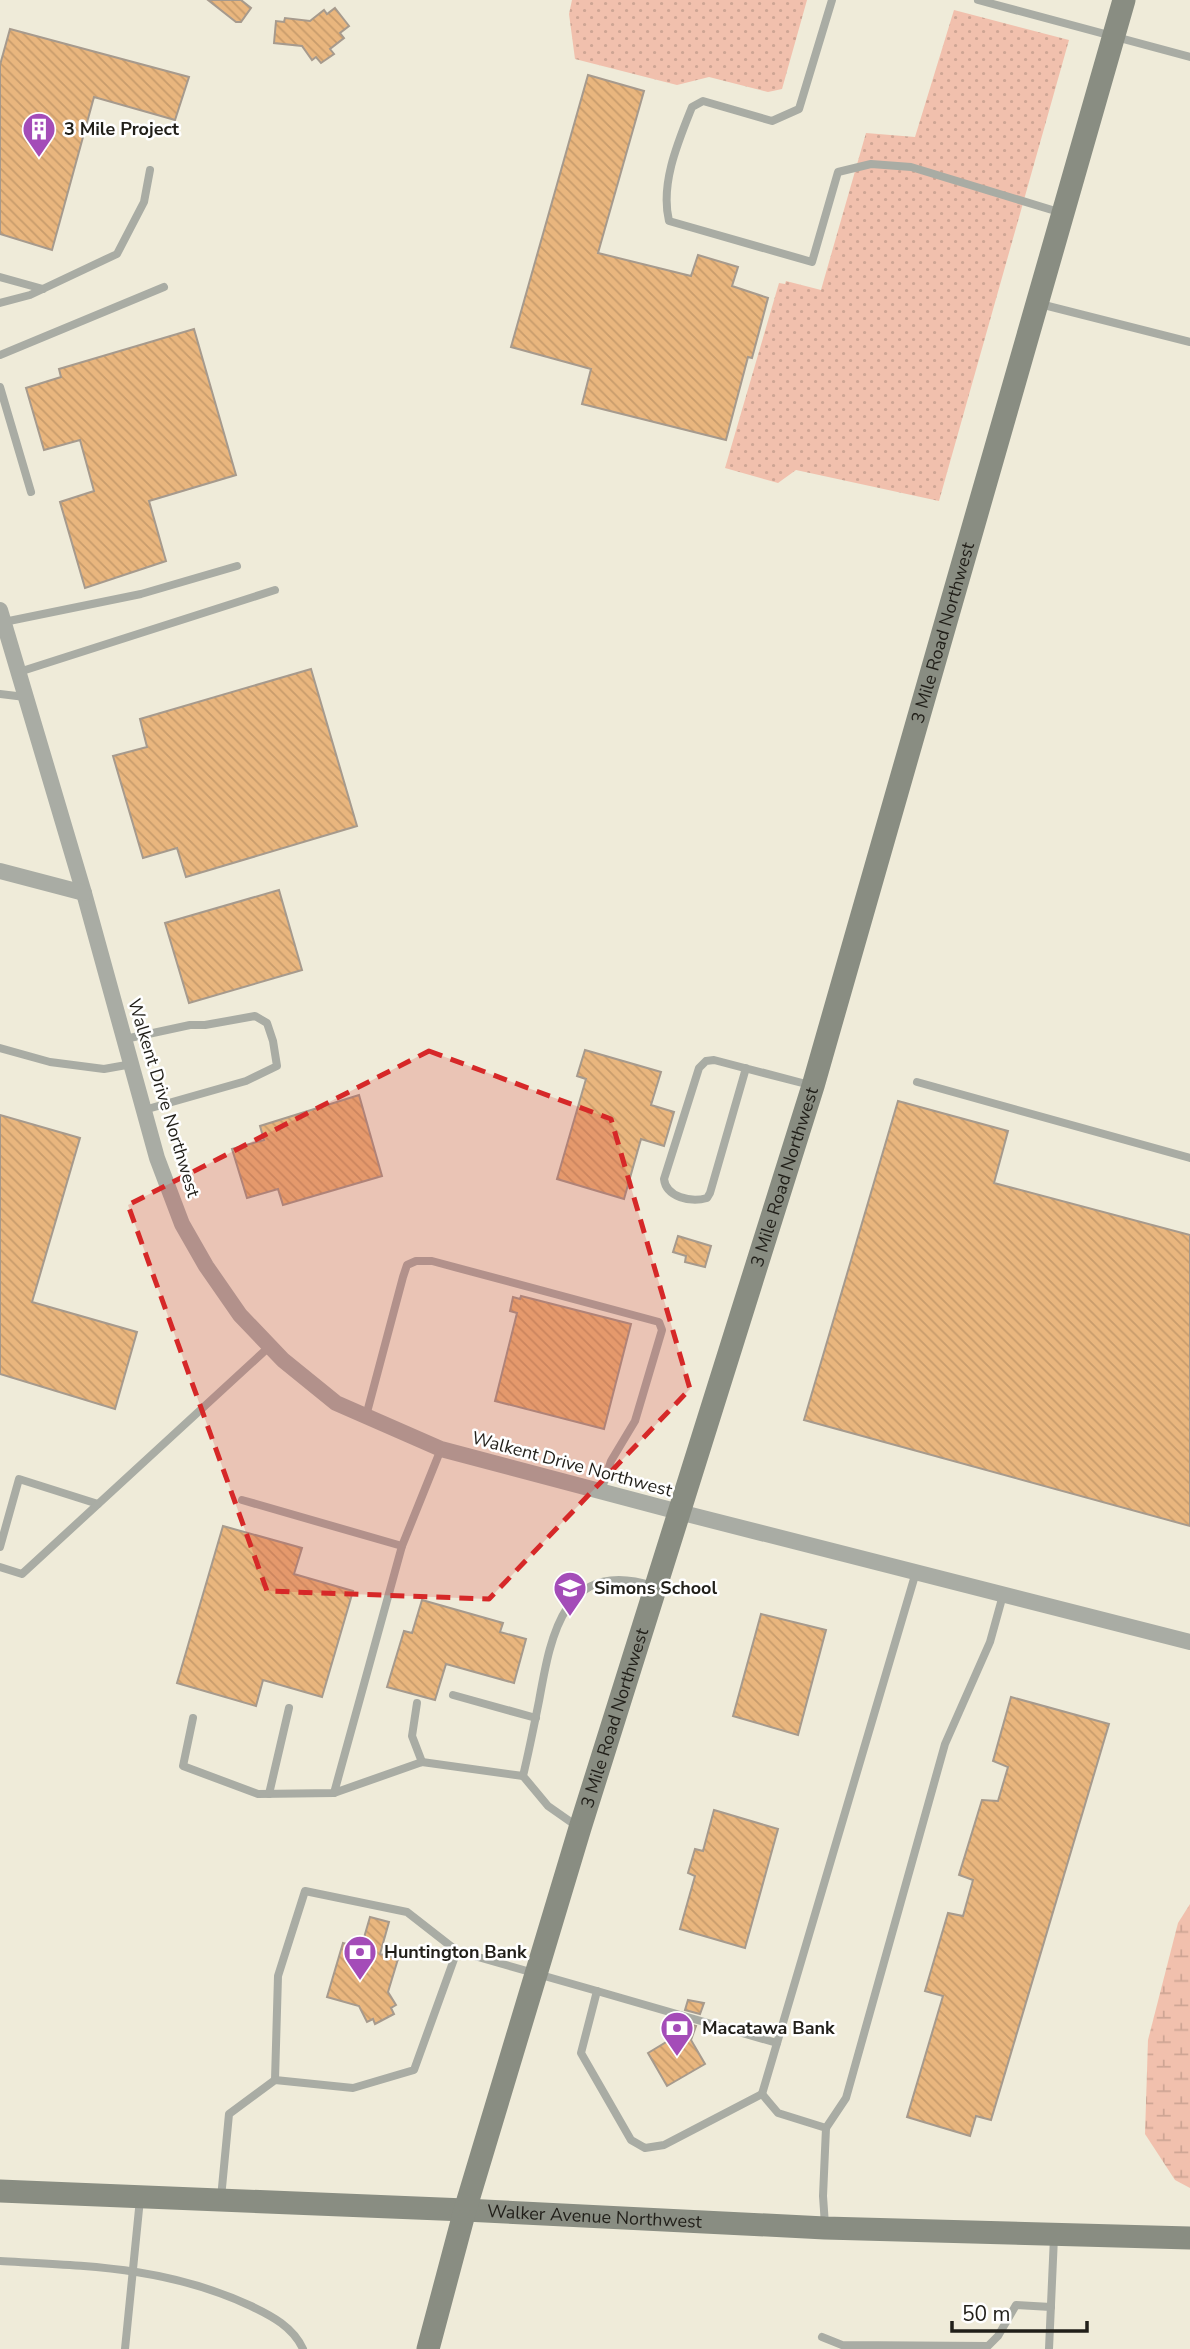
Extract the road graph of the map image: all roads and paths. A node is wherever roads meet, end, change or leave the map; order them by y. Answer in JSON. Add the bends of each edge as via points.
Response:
{"nodes":[{"id":1,"x":832,"y":0,"type":"edge"},
{"id":2,"x":978,"y":0,"type":"edge"},
{"id":3,"x":1124,"y":0,"type":"edge"},
{"id":4,"x":1114,"y":37,"type":"junction"},
{"id":5,"x":1190,"y":57,"type":"edge"},
{"id":6,"x":150,"y":170,"type":"dead end"},
{"id":7,"x":1063,"y":213,"type":"junction"},
{"id":8,"x":0,"y":277,"type":"edge"},
{"id":9,"x":164,"y":287,"type":"dead end"},
{"id":10,"x":43,"y":289,"type":"junction"},
{"id":11,"x":0,"y":303,"type":"edge"},
{"id":12,"x":1037,"y":303,"type":"junction"},
{"id":13,"x":1190,"y":342,"type":"edge"},
{"id":14,"x":0,"y":355,"type":"edge"},
{"id":15,"x":0,"y":387,"type":"edge"},
{"id":16,"x":31,"y":492,"type":"dead end"},
{"id":17,"x":237,"y":566,"type":"dead end"},
{"id":18,"x":275,"y":590,"type":"dead end"},
{"id":19,"x":2,"y":616,"type":"edge"},
{"id":20,"x":19,"y":672,"type":"junction"},
{"id":21,"x":0,"y":694,"type":"edge"},
{"id":22,"x":26,"y":697,"type":"junction"},
{"id":23,"x":0,"y":871,"type":"edge"},
{"id":24,"x":85,"y":893,"type":"junction"},
{"id":25,"x":125,"y":1039,"type":"junction"},
{"id":26,"x":0,"y":1048,"type":"edge"},
{"id":27,"x":132,"y":1064,"type":"junction"},
{"id":28,"x":746,"y":1068,"type":"junction"},
{"id":29,"x":917,"y":1082,"type":"dead end"},
{"id":30,"x":813,"y":1086,"type":"junction"},
{"id":31,"x":144,"y":1110,"type":"junction"},
{"id":32,"x":1190,"y":1158,"type":"edge"},
{"id":33,"x":270,"y":1346,"type":"junction"},
{"id":34,"x":366,"y":1417,"type":"junction"},
{"id":35,"x":441,"y":1449,"type":"junction"},
{"id":36,"x":601,"y":1491,"type":"junction"},
{"id":37,"x":242,"y":1500,"type":"dead end"},
{"id":38,"x":98,"y":1504,"type":"junction"},
{"id":39,"x":679,"y":1512,"type":"junction"},
{"id":40,"x":402,"y":1546,"type":"junction"},
{"id":41,"x":0,"y":1547,"type":"edge"},
{"id":42,"x":0,"y":1567,"type":"edge"},
{"id":43,"x":916,"y":1572,"type":"junction"},
{"id":44,"x":656,"y":1587,"type":"junction"},
{"id":45,"x":1003,"y":1595,"type":"junction"},
{"id":46,"x":1190,"y":1642,"type":"edge"},
{"id":47,"x":453,"y":1695,"type":"dead end"},
{"id":48,"x":417,"y":1703,"type":"dead end"},
{"id":49,"x":289,"y":1708,"type":"dead end"},
{"id":50,"x":193,"y":1718,"type":"dead end"},
{"id":51,"x":536,"y":1718,"type":"junction"},
{"id":52,"x":422,"y":1762,"type":"junction"},
{"id":53,"x":523,"y":1776,"type":"junction"},
{"id":54,"x":334,"y":1793,"type":"junction"},
{"id":55,"x":269,"y":1794,"type":"junction"},
{"id":56,"x":580,"y":1828,"type":"junction"},
{"id":57,"x":457,"y":1951,"type":"junction"},
{"id":58,"x":536,"y":1974,"type":"junction"},
{"id":59,"x":597,"y":1991,"type":"junction"},
{"id":60,"x":777,"y":2043,"type":"junction"},
{"id":61,"x":275,"y":2080,"type":"junction"},
{"id":62,"x":762,"y":2094,"type":"junction"},
{"id":63,"x":827,"y":2127,"type":"junction"},
{"id":64,"x":0,"y":2191,"type":"edge"},
{"id":65,"x":141,"y":2197,"type":"junction"},
{"id":66,"x":221,"y":2200,"type":"junction"},
{"id":67,"x":466,"y":2210,"type":"junction"},
{"id":68,"x":825,"y":2228,"type":"junction"},
{"id":69,"x":1054,"y":2234,"type":"junction"},
{"id":70,"x":1190,"y":2238,"type":"edge"},
{"id":71,"x":0,"y":2260,"type":"edge"},
{"id":72,"x":134,"y":2270,"type":"junction"},
{"id":73,"x":1051,"y":2307,"type":"junction"},
{"id":74,"x":822,"y":2337,"type":"dead end"},
{"id":75,"x":125,"y":2349,"type":"edge"},
{"id":76,"x":303,"y":2349,"type":"edge"},
{"id":77,"x":428,"y":2349,"type":"edge"},
{"id":78,"x":1049,"y":2349,"type":"edge"}],
"edges":[{"from":1,"to":7,"type":"lane","via":[[799,109],[772,121],[703,101],[692,107],[672,165],[665,205],[669,221],[812,262],[838,172],[871,164],[911,167]]},
{"from":2,"to":4,"type":"lane"},
{"from":3,"to":4,"type":"main road","name":"3 Mile Road Northwest"},
{"from":4,"to":5,"type":"lane"},
{"from":4,"to":7,"type":"main road","name":"3 Mile Road Northwest"},
{"from":6,"to":10,"type":"lane","via":[[144,202],[117,254]]},
{"from":7,"to":12,"type":"main road","name":"3 Mile Road Northwest"},
{"from":8,"to":10,"type":"lane"},
{"from":9,"to":14,"type":"lane"},
{"from":10,"to":11,"type":"lane"},
{"from":12,"to":13,"type":"lane"},
{"from":12,"to":30,"type":"main road","name":"3 Mile Road Northwest"},
{"from":15,"to":16,"type":"lane"},
{"from":17,"to":19,"type":"lane","via":[[141,594]]},
{"from":18,"to":20,"type":"lane"},
{"from":19,"to":20,"type":"street","name":"Walkent Drive Northwest"},
{"from":20,"to":22,"type":"street","name":"Walkent Drive Northwest"},
{"from":21,"to":22,"type":"lane"},
{"from":22,"to":24,"type":"street","name":"Walkent Drive Northwest"},
{"from":23,"to":24,"type":"street"},
{"from":24,"to":25,"type":"street","name":"Walkent Drive Northwest"},
{"from":25,"to":27,"type":"street","name":"Walkent Drive Northwest"},
{"from":25,"to":31,"type":"lane","via":[[255,1016],[267,1023],[273,1041],[276,1066],[246,1081]]},
{"from":26,"to":27,"type":"lane","via":[[50,1062],[104,1069]]},
{"from":27,"to":31,"type":"street","name":"Walkent Drive Northwest"},
{"from":28,"to":28,"type":"lane","via":[[714,1060],[699,1068],[664,1180],[671,1194],[700,1200],[710,1193]]},
{"from":28,"to":30,"type":"lane"},
{"from":29,"to":32,"type":"lane"},
{"from":30,"to":39,"type":"main road","name":"3 Mile Road Northwest"},
{"from":31,"to":33,"type":"street","name":"Walkent Drive Northwest","via":[[182,1224],[240,1315]]},
{"from":33,"to":34,"type":"street","name":"Walkent Drive Northwest","via":[[336,1403]]},
{"from":33,"to":38,"type":"lane"},
{"from":34,"to":35,"type":"street","name":"Walkent Drive Northwest"},
{"from":34,"to":36,"type":"lane","via":[[403,1277],[407,1265],[416,1261],[432,1261],[659,1322],[662,1330],[635,1422],[611,1461]]},
{"from":35,"to":36,"type":"street","name":"Walkent Drive Northwest"},
{"from":35,"to":40,"type":"lane"},
{"from":36,"to":39,"type":"street","name":"Walkent Drive Northwest"},
{"from":37,"to":40,"type":"lane"},
{"from":38,"to":41,"type":"lane","via":[[19,1479]]},
{"from":38,"to":42,"type":"lane","via":[[22,1574]]},
{"from":39,"to":43,"type":"street","name":"Walkent Drive Northwest"},
{"from":39,"to":44,"type":"main road","name":"3 Mile Road Northwest"},
{"from":40,"to":54,"type":"lane"},
{"from":43,"to":45,"type":"street","name":"Walkent Drive Northwest"},
{"from":43,"to":60,"type":"lane"},
{"from":44,"to":51,"type":"lane","via":[[618,1579],[579,1593],[551,1640]]},
{"from":44,"to":56,"type":"main road","name":"3 Mile Road Northwest"},
{"from":45,"to":46,"type":"street","name":"Walkent Drive Northwest"},
{"from":45,"to":63,"type":"lane","via":[[989,1642],[945,1744],[846,2098]]},
{"from":47,"to":51,"type":"lane"},
{"from":48,"to":52,"type":"lane","via":[[412,1736]]},
{"from":49,"to":55,"type":"lane"},
{"from":50,"to":55,"type":"lane","via":[[183,1766]]},
{"from":51,"to":53,"type":"lane"},
{"from":52,"to":53,"type":"lane"},
{"from":52,"to":54,"type":"lane"},
{"from":53,"to":56,"type":"lane","via":[[548,1806]]},
{"from":54,"to":55,"type":"lane"},
{"from":56,"to":58,"type":"main road","name":"3 Mile Road Northwest"},
{"from":57,"to":58,"type":"lane"},
{"from":57,"to":61,"type":"lane","via":[[414,2070],[352,2088]]},
{"from":57,"to":61,"type":"lane","via":[[407,1912],[305,1891],[278,1976]]},
{"from":58,"to":59,"type":"lane"},
{"from":58,"to":67,"type":"main road","name":"3 Mile Road Northwest"},
{"from":59,"to":60,"type":"lane"},
{"from":59,"to":62,"type":"lane","via":[[581,2053],[631,2140],[645,2148],[664,2145]]},
{"from":60,"to":62,"type":"lane"},
{"from":61,"to":66,"type":"lane","via":[[229,2114]]},
{"from":62,"to":63,"type":"lane","via":[[778,2113]]},
{"from":63,"to":68,"type":"lane"},
{"from":64,"to":65,"type":"main road","name":"Walker Avenue Northwest"},
{"from":65,"to":66,"type":"main road","name":"Walker Avenue Northwest"},
{"from":65,"to":72,"type":"lane"},
{"from":66,"to":67,"type":"main road","name":"Walker Avenue Northwest"},
{"from":67,"to":68,"type":"main road","name":"Walker Avenue Northwest"},
{"from":67,"to":77,"type":"main road","name":"3 Mile Road Northwest"},
{"from":68,"to":69,"type":"main road","name":"Walker Avenue Northwest"},
{"from":69,"to":70,"type":"main road","name":"Walker Avenue Northwest"},
{"from":69,"to":73,"type":"lane"},
{"from":71,"to":72,"type":"lane"},
{"from":72,"to":75,"type":"lane"},
{"from":72,"to":76,"type":"lane","via":[[236,2299],[276,2318]]},
{"from":73,"to":74,"type":"lane","via":[[1016,2305],[989,2346],[842,2346]]},
{"from":73,"to":78,"type":"lane"}]}
